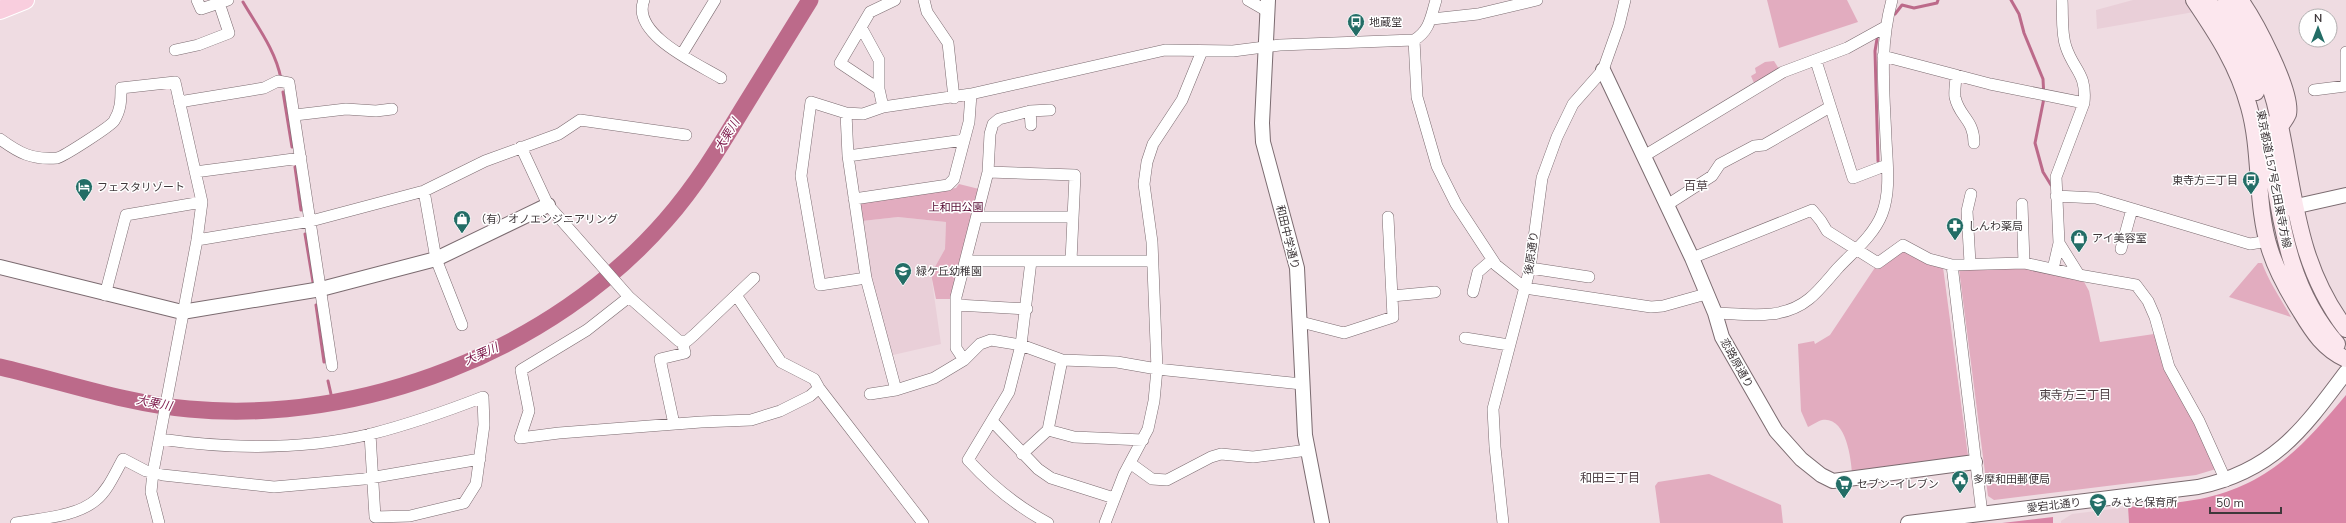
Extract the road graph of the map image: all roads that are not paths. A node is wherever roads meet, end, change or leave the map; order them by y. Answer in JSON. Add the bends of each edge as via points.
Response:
{"nodes":[{"id":1,"x":25,"y":0,"type":"edge"},
{"id":2,"x":197,"y":0,"type":"edge"},
{"id":3,"x":644,"y":0,"type":"edge"},
{"id":4,"x":715,"y":0,"type":"edge"},
{"id":5,"x":895,"y":0,"type":"edge"},
{"id":6,"x":924,"y":0,"type":"edge"},
{"id":7,"x":1248,"y":0,"type":"edge"},
{"id":8,"x":1436,"y":0,"type":"edge"},
{"id":9,"x":1537,"y":0,"type":"edge"},
{"id":10,"x":1625,"y":0,"type":"edge"},
{"id":11,"x":1892,"y":0,"type":"edge"},
{"id":12,"x":2062,"y":0,"type":"edge"},
{"id":13,"x":2194,"y":0,"type":"edge"},
{"id":14,"x":2208,"y":0,"type":"edge"},
{"id":15,"x":2226,"y":0,"type":"edge"},
{"id":16,"x":2240,"y":0,"type":"edge"},
{"id":17,"x":223,"y":1,"type":"edge"},
{"id":18,"x":1267,"y":5,"type":"edge"},
{"id":19,"x":0,"y":10,"type":"edge"},
{"id":20,"x":1432,"y":19,"type":"junction"},
{"id":21,"x":861,"y":27,"type":"junction"},
{"id":22,"x":1885,"y":27,"type":"junction"},
{"id":23,"x":1414,"y":40,"type":"junction"},
{"id":24,"x":1266,"y":46,"type":"junction"},
{"id":25,"x":175,"y":50,"type":"dead end"},
{"id":26,"x":1202,"y":51,"type":"junction"},
{"id":27,"x":2346,"y":52,"type":"edge"},
{"id":28,"x":682,"y":54,"type":"junction"},
{"id":29,"x":1882,"y":56,"type":"junction"},
{"id":30,"x":1816,"y":61,"type":"junction"},
{"id":31,"x":1603,"y":70,"type":"junction"},
{"id":32,"x":1956,"y":75,"type":"junction"},
{"id":33,"x":721,"y":78,"type":"dead end"},
{"id":34,"x":2346,"y":86,"type":"edge"},
{"id":35,"x":879,"y":90,"type":"junction"},
{"id":36,"x":2314,"y":90,"type":"dead end"},
{"id":37,"x":971,"y":94,"type":"junction"},
{"id":38,"x":954,"y":98,"type":"junction"},
{"id":39,"x":179,"y":102,"type":"junction"},
{"id":40,"x":2084,"y":103,"type":"junction"},
{"id":41,"x":883,"y":107,"type":"junction"},
{"id":42,"x":1830,"y":107,"type":"junction"},
{"id":43,"x":392,"y":109,"type":"dead end"},
{"id":44,"x":1050,"y":110,"type":"dead end"},
{"id":45,"x":1030,"y":111,"type":"junction"},
{"id":46,"x":846,"y":113,"type":"junction"},
{"id":47,"x":295,"y":115,"type":"junction"},
{"id":48,"x":1031,"y":125,"type":"dead end"},
{"id":49,"x":2280,"y":127,"type":"junction"},
{"id":50,"x":686,"y":135,"type":"dead end"},
{"id":51,"x":0,"y":139,"type":"edge"},
{"id":52,"x":964,"y":140,"type":"junction"},
{"id":53,"x":1974,"y":143,"type":"dead end"},
{"id":54,"x":520,"y":147,"type":"junction"},
{"id":55,"x":848,"y":156,"type":"junction"},
{"id":56,"x":1644,"y":156,"type":"junction"},
{"id":57,"x":301,"y":158,"type":"junction"},
{"id":58,"x":1887,"y":165,"type":"junction"},
{"id":59,"x":195,"y":172,"type":"junction"},
{"id":60,"x":988,"y":172,"type":"junction"},
{"id":61,"x":424,"y":191,"type":"junction"},
{"id":62,"x":1971,"y":194,"type":"dead end"},
{"id":63,"x":2346,"y":195,"type":"edge"},
{"id":64,"x":2056,"y":196,"type":"junction"},
{"id":65,"x":854,"y":199,"type":"junction"},
{"id":66,"x":202,"y":202,"type":"junction"},
{"id":67,"x":2022,"y":204,"type":"dead end"},
{"id":68,"x":548,"y":205,"type":"junction"},
{"id":69,"x":1667,"y":205,"type":"junction"},
{"id":70,"x":2295,"y":207,"type":"junction"},
{"id":71,"x":2132,"y":209,"type":"junction"},
{"id":72,"x":2278,"y":210,"type":"junction"},
{"id":73,"x":977,"y":217,"type":"junction"},
{"id":74,"x":1073,"y":217,"type":"junction"},
{"id":75,"x":1388,"y":217,"type":"dead end"},
{"id":76,"x":311,"y":221,"type":"junction"},
{"id":77,"x":197,"y":240,"type":"junction"},
{"id":78,"x":2268,"y":241,"type":"junction"},
{"id":79,"x":2059,"y":243,"type":"junction"},
{"id":80,"x":2121,"y":249,"type":"dead end"},
{"id":81,"x":1854,"y":250,"type":"junction"},
{"id":82,"x":1692,"y":258,"type":"junction"},
{"id":83,"x":436,"y":259,"type":"junction"},
{"id":84,"x":1492,"y":260,"type":"junction"},
{"id":85,"x":967,"y":261,"type":"junction"},
{"id":86,"x":1031,"y":261,"type":"junction"},
{"id":87,"x":1071,"y":261,"type":"junction"},
{"id":88,"x":1152,"y":261,"type":"junction"},
{"id":89,"x":1970,"y":263,"type":"junction"},
{"id":90,"x":2024,"y":263,"type":"junction"},
{"id":91,"x":1952,"y":265,"type":"junction"},
{"id":92,"x":0,"y":267,"type":"edge"},
{"id":93,"x":1530,"y":268,"type":"junction"},
{"id":94,"x":2053,"y":269,"type":"junction"},
{"id":95,"x":2079,"y":275,"type":"junction"},
{"id":96,"x":1589,"y":277,"type":"dead end"},
{"id":97,"x":754,"y":278,"type":"dead end"},
{"id":98,"x":866,"y":278,"type":"junction"},
{"id":99,"x":1525,"y":288,"type":"junction"},
{"id":100,"x":321,"y":289,"type":"junction"},
{"id":101,"x":1435,"y":292,"type":"dead end"},
{"id":102,"x":1473,"y":292,"type":"dead end"},
{"id":103,"x":105,"y":294,"type":"junction"},
{"id":104,"x":1706,"y":294,"type":"junction"},
{"id":105,"x":736,"y":295,"type":"junction"},
{"id":106,"x":628,"y":296,"type":"junction"},
{"id":107,"x":1392,"y":296,"type":"junction"},
{"id":108,"x":956,"y":305,"type":"junction"},
{"id":109,"x":1027,"y":309,"type":"junction"},
{"id":110,"x":182,"y":312,"type":"junction"},
{"id":111,"x":1715,"y":313,"type":"junction"},
{"id":112,"x":1301,"y":322,"type":"junction"},
{"id":113,"x":462,"y":325,"type":"dead end"},
{"id":114,"x":2346,"y":329,"type":"edge"},
{"id":115,"x":1465,"y":338,"type":"dead end"},
{"id":116,"x":682,"y":341,"type":"junction"},
{"id":117,"x":1021,"y":345,"type":"junction"},
{"id":118,"x":1509,"y":345,"type":"junction"},
{"id":119,"x":2346,"y":354,"type":"edge"},
{"id":120,"x":2346,"y":359,"type":"edge"},
{"id":121,"x":964,"y":360,"type":"junction"},
{"id":122,"x":1062,"y":360,"type":"junction"},
{"id":123,"x":332,"y":366,"type":"dead end"},
{"id":124,"x":1157,"y":369,"type":"junction"},
{"id":125,"x":2346,"y":372,"type":"edge"},
{"id":126,"x":1302,"y":384,"type":"junction"},
{"id":127,"x":819,"y":388,"type":"junction"},
{"id":128,"x":896,"y":390,"type":"junction"},
{"id":129,"x":870,"y":394,"type":"dead end"},
{"id":130,"x":993,"y":422,"type":"junction"},
{"id":131,"x":674,"y":424,"type":"junction"},
{"id":132,"x":1048,"y":430,"type":"junction"},
{"id":133,"x":370,"y":434,"type":"junction"},
{"id":134,"x":161,"y":436,"type":"junction"},
{"id":135,"x":1143,"y":440,"type":"junction"},
{"id":136,"x":1308,"y":450,"type":"junction"},
{"id":137,"x":1022,"y":454,"type":"junction"},
{"id":138,"x":480,"y":459,"type":"junction"},
{"id":139,"x":1975,"y":462,"type":"junction"},
{"id":140,"x":1130,"y":463,"type":"junction"},
{"id":141,"x":153,"y":472,"type":"junction"},
{"id":142,"x":373,"y":478,"type":"junction"},
{"id":143,"x":2226,"y":481,"type":"junction"},
{"id":144,"x":1114,"y":498,"type":"junction"},
{"id":145,"x":1982,"y":518,"type":"edge"},
{"id":146,"x":16,"y":523,"type":"edge"},
{"id":147,"x":158,"y":523,"type":"edge"},
{"id":148,"x":923,"y":523,"type":"edge"},
{"id":149,"x":1048,"y":523,"type":"edge"},
{"id":150,"x":1105,"y":523,"type":"edge"},
{"id":151,"x":1322,"y":523,"type":"edge"},
{"id":152,"x":1504,"y":523,"type":"edge"},
{"id":153,"x":1908,"y":523,"type":"edge"}],
"edges":[{"from":1,"to":19,"type":"main road"},
{"from":2,"to":17,"type":"street","via":[[201,9]]},
{"from":3,"to":28,"type":"street","via":[[641,7],[643,17],[659,41]]},
{"from":4,"to":28,"type":"street"},
{"from":5,"to":21,"type":"street","via":[[870,12]]},
{"from":6,"to":38,"type":"street","via":[[927,12],[948,43]]},
{"from":7,"to":18,"type":"street"},
{"from":8,"to":20,"type":"street"},
{"from":9,"to":20,"type":"street","via":[[1478,14]]},
{"from":10,"to":31,"type":"street","name":"後原通り","via":[[1620,25]]},
{"from":11,"to":22,"type":"street"},
{"from":12,"to":40,"type":"street","via":[[2066,48],[2081,73]]},
{"from":13,"to":78,"type":"main road","via":[[2231,57],[2250,107]]},
{"from":14,"to":72,"type":"main road","name":"東京都道157号乞田東寺方線","via":[[2242,54],[2254,85],[2265,130]]},
{"from":15,"to":49,"type":"main road","name":"東京都道157号乞田東寺方線","via":[[2256,50]]},
{"from":16,"to":49,"type":"main road","via":[[2267,46],[2281,82],[2288,110]]},
{"from":17,"to":25,"type":"street","via":[[229,33],[198,45]]},
{"from":18,"to":24,"type":"street","name":"和田中学通り"},
{"from":20,"to":23,"type":"street","via":[[1425,32]]},
{"from":21,"to":35,"type":"street","via":[[879,60]]},
{"from":21,"to":35,"type":"street","via":[[840,63]]},
{"from":22,"to":29,"type":"street"},
{"from":22,"to":30,"type":"street","via":[[1847,48]]},
{"from":23,"to":24,"type":"street"},
{"from":23,"to":84,"type":"street","via":[[1417,97],[1437,166],[1456,204]]},
{"from":24,"to":26,"type":"street","via":[[1233,51]]},
{"from":24,"to":112,"type":"street","name":"和田中学通り","via":[[1263,142],[1295,253]]},
{"from":26,"to":37,"type":"street","via":[[1158,51]]},
{"from":26,"to":88,"type":"street","via":[[1182,100],[1153,144],[1146,162],[1144,184]]},
{"from":27,"to":34,"type":"street"},
{"from":28,"to":33,"type":"street"},
{"from":29,"to":32,"type":"street"},
{"from":29,"to":58,"type":"street"},
{"from":30,"to":42,"type":"street"},
{"from":30,"to":56,"type":"street","via":[[1783,72]]},
{"from":31,"to":56,"type":"street","name":"恋路原通り"},
{"from":31,"to":93,"type":"street","name":"後原通り","via":[[1573,104],[1557,137],[1538,198]]},
{"from":32,"to":40,"type":"street"},
{"from":32,"to":53,"type":"street","via":[[1955,96],[1959,108],[1970,122],[1974,132]]},
{"from":34,"to":36,"type":"street"},
{"from":35,"to":41,"type":"street"},
{"from":37,"to":38,"type":"street"},
{"from":37,"to":52,"type":"street","via":[[969,122]]},
{"from":38,"to":41,"type":"street"},
{"from":39,"to":47,"type":"street","via":[[264,88],[278,81],[289,83]]},
{"from":39,"to":51,"type":"street","via":[[175,82],[121,88],[120,108],[113,123],[59,158],[17,152]]},
{"from":39,"to":59,"type":"street"},
{"from":40,"to":64,"type":"street","via":[[2056,177]]},
{"from":41,"to":46,"type":"street","via":[[863,114]]},
{"from":42,"to":58,"type":"street","via":[[1853,178]]},
{"from":42,"to":69,"type":"street","via":[[1764,145],[1754,146],[1720,164],[1712,176]]},
{"from":43,"to":47,"type":"street","via":[[346,109]]},
{"from":44,"to":45,"type":"street"},
{"from":45,"to":48,"type":"street"},
{"from":45,"to":60,"type":"street","via":[[999,119],[993,124]]},
{"from":46,"to":55,"type":"street"},
{"from":46,"to":98,"type":"street","via":[[811,102],[801,176],[820,285]]},
{"from":47,"to":57,"type":"street"},
{"from":49,"to":70,"type":"main road","name":"東京都道157号乞田東寺方線"},
{"from":50,"to":54,"type":"street","via":[[580,120],[559,134]]},
{"from":52,"to":55,"type":"street"},
{"from":52,"to":65,"type":"street","via":[[954,179],[948,185]]},
{"from":54,"to":61,"type":"street"},
{"from":54,"to":68,"type":"street"},
{"from":55,"to":65,"type":"street"},
{"from":56,"to":69,"type":"street","name":"恋路原通り"},
{"from":57,"to":59,"type":"street"},
{"from":57,"to":76,"type":"street"},
{"from":58,"to":81,"type":"street","via":[[1886,197],[1882,215]]},
{"from":59,"to":66,"type":"street"},
{"from":60,"to":73,"type":"street"},
{"from":60,"to":74,"type":"street","via":[[1075,175]]},
{"from":61,"to":76,"type":"street"},
{"from":61,"to":83,"type":"street"},
{"from":62,"to":89,"type":"street","via":[[1967,211]]},
{"from":63,"to":70,"type":"street"},
{"from":64,"to":71,"type":"street","via":[[2096,198]]},
{"from":64,"to":79,"type":"street"},
{"from":65,"to":98,"type":"street"},
{"from":66,"to":77,"type":"street"},
{"from":66,"to":103,"type":"street","via":[[126,215]]},
{"from":67,"to":90,"type":"street"},
{"from":68,"to":83,"type":"street"},
{"from":68,"to":106,"type":"street"},
{"from":69,"to":82,"type":"street","name":"恋路原通り"},
{"from":70,"to":72,"type":"street"},
{"from":70,"to":114,"type":"main road","name":"東京都道157号乞田東寺方線","via":[[2302,242],[2314,275],[2330,307]]},
{"from":71,"to":78,"type":"street","via":[[2250,244]]},
{"from":71,"to":80,"type":"street"},
{"from":72,"to":119,"type":"main road","name":"東京都道157号乞田東寺方線","via":[[2285,244],[2298,281],[2318,318]]},
{"from":73,"to":74,"type":"street"},
{"from":73,"to":85,"type":"street"},
{"from":74,"to":87,"type":"street"},
{"from":75,"to":107,"type":"street"},
{"from":76,"to":77,"type":"street"},
{"from":76,"to":100,"type":"street"},
{"from":77,"to":110,"type":"street"},
{"from":78,"to":120,"type":"main road","via":[[2276,267],[2310,327],[2326,348]]},
{"from":79,"to":94,"type":"street"},
{"from":79,"to":95,"type":"street"},
{"from":81,"to":82,"type":"street","via":[[1827,231],[1812,210]]},
{"from":81,"to":91,"type":"street","via":[[1878,263],[1903,245],[1929,259]]},
{"from":81,"to":111,"type":"street","via":[[1809,299],[1789,312],[1766,315]]},
{"from":82,"to":104,"type":"street","name":"恋路原通り"},
{"from":83,"to":100,"type":"street"},
{"from":83,"to":113,"type":"street"},
{"from":84,"to":99,"type":"street"},
{"from":84,"to":102,"type":"street","via":[[1478,272]]},
{"from":85,"to":86,"type":"street"},
{"from":85,"to":108,"type":"street"},
{"from":86,"to":87,"type":"street"},
{"from":86,"to":109,"type":"street"},
{"from":87,"to":88,"type":"street"},
{"from":88,"to":124,"type":"street"},
{"from":89,"to":90,"type":"street"},
{"from":89,"to":91,"type":"street"},
{"from":90,"to":94,"type":"street"},
{"from":91,"to":139,"type":"street"},
{"from":92,"to":103,"type":"street"},
{"from":93,"to":96,"type":"street"},
{"from":93,"to":99,"type":"street","name":"後原通り"},
{"from":94,"to":95,"type":"street"},
{"from":95,"to":143,"type":"street","via":[[2136,285],[2148,300],[2169,367],[2199,421]]},
{"from":97,"to":105,"type":"street"},
{"from":98,"to":128,"type":"street"},
{"from":99,"to":104,"type":"street","via":[[1651,307]]},
{"from":99,"to":118,"type":"street","name":"後原通り"},
{"from":100,"to":110,"type":"street"},
{"from":100,"to":123,"type":"street"},
{"from":101,"to":107,"type":"street"},
{"from":103,"to":110,"type":"street"},
{"from":104,"to":111,"type":"street","name":"恋路原通り"},
{"from":105,"to":116,"type":"street","via":[[687,341]]},
{"from":105,"to":127,"type":"street","via":[[781,362],[814,379]]},
{"from":106,"to":116,"type":"street"},
{"from":106,"to":131,"type":"street","via":[[587,330],[521,370],[529,411],[520,438]]},
{"from":107,"to":112,"type":"street","via":[[1393,316],[1344,334]]},
{"from":108,"to":109,"type":"street"},
{"from":108,"to":121,"type":"street","via":[[956,348]]},
{"from":109,"to":117,"type":"street"},
{"from":110,"to":134,"type":"street"},
{"from":111,"to":139,"type":"street","name":"恋路原通り","via":[[1722,337],[1776,431],[1801,459],[1822,475],[1833,481],[1851,480]]},
{"from":112,"to":126,"type":"street","name":"和田中学通り"},
{"from":115,"to":118,"type":"street"},
{"from":116,"to":131,"type":"street","via":[[685,353],[660,359]]},
{"from":117,"to":121,"type":"street","via":[[990,340],[980,344]]},
{"from":117,"to":122,"type":"street"},
{"from":117,"to":130,"type":"street","via":[[1009,392]]},
{"from":118,"to":152,"type":"street","name":"後原通り","via":[[1493,409]]},
{"from":121,"to":128,"type":"street","via":[[934,378]]},
{"from":122,"to":124,"type":"street","via":[[1117,362]]},
{"from":122,"to":132,"type":"street"},
{"from":124,"to":126,"type":"street"},
{"from":124,"to":135,"type":"street","via":[[1154,401]]},
{"from":125,"to":143,"type":"street","name":"愛宕北通り","via":[[2312,418],[2279,451]]},
{"from":126,"to":136,"type":"street","name":"和田中学通り"},
{"from":127,"to":131,"type":"street","via":[[810,396],[780,411],[751,420]]},
{"from":127,"to":148,"type":"street"},
{"from":128,"to":129,"type":"street"},
{"from":130,"to":137,"type":"street"},
{"from":130,"to":149,"type":"street","via":[[968,460],[1025,511]]},
{"from":132,"to":135,"type":"street","via":[[1074,437]]},
{"from":132,"to":137,"type":"street"},
{"from":133,"to":134,"type":"street","via":[[275,446],[219,446]]},
{"from":133,"to":138,"type":"street","via":[[420,420],[483,397],[484,426]]},
{"from":133,"to":142,"type":"street"},
{"from":134,"to":141,"type":"street"},
{"from":135,"to":140,"type":"street"},
{"from":136,"to":140,"type":"street","via":[[1253,457],[1221,454],[1167,480],[1152,479]]},
{"from":136,"to":151,"type":"street","name":"和田中学通り"},
{"from":137,"to":144,"type":"street","via":[[1051,478]]},
{"from":138,"to":142,"type":"street"},
{"from":138,"to":142,"type":"street","via":[[476,484],[464,503],[410,516],[375,517]]},
{"from":139,"to":145,"type":"street"},
{"from":140,"to":144,"type":"street"},
{"from":141,"to":142,"type":"street","via":[[274,487]]},
{"from":141,"to":146,"type":"street","via":[[123,459],[96,500],[86,506],[73,512]]},
{"from":141,"to":147,"type":"street","via":[[151,492]]},
{"from":143,"to":145,"type":"street","name":"愛宕北通り"},
{"from":144,"to":150,"type":"street"},
{"from":145,"to":153,"type":"street","name":"愛宕北通り"}]}
